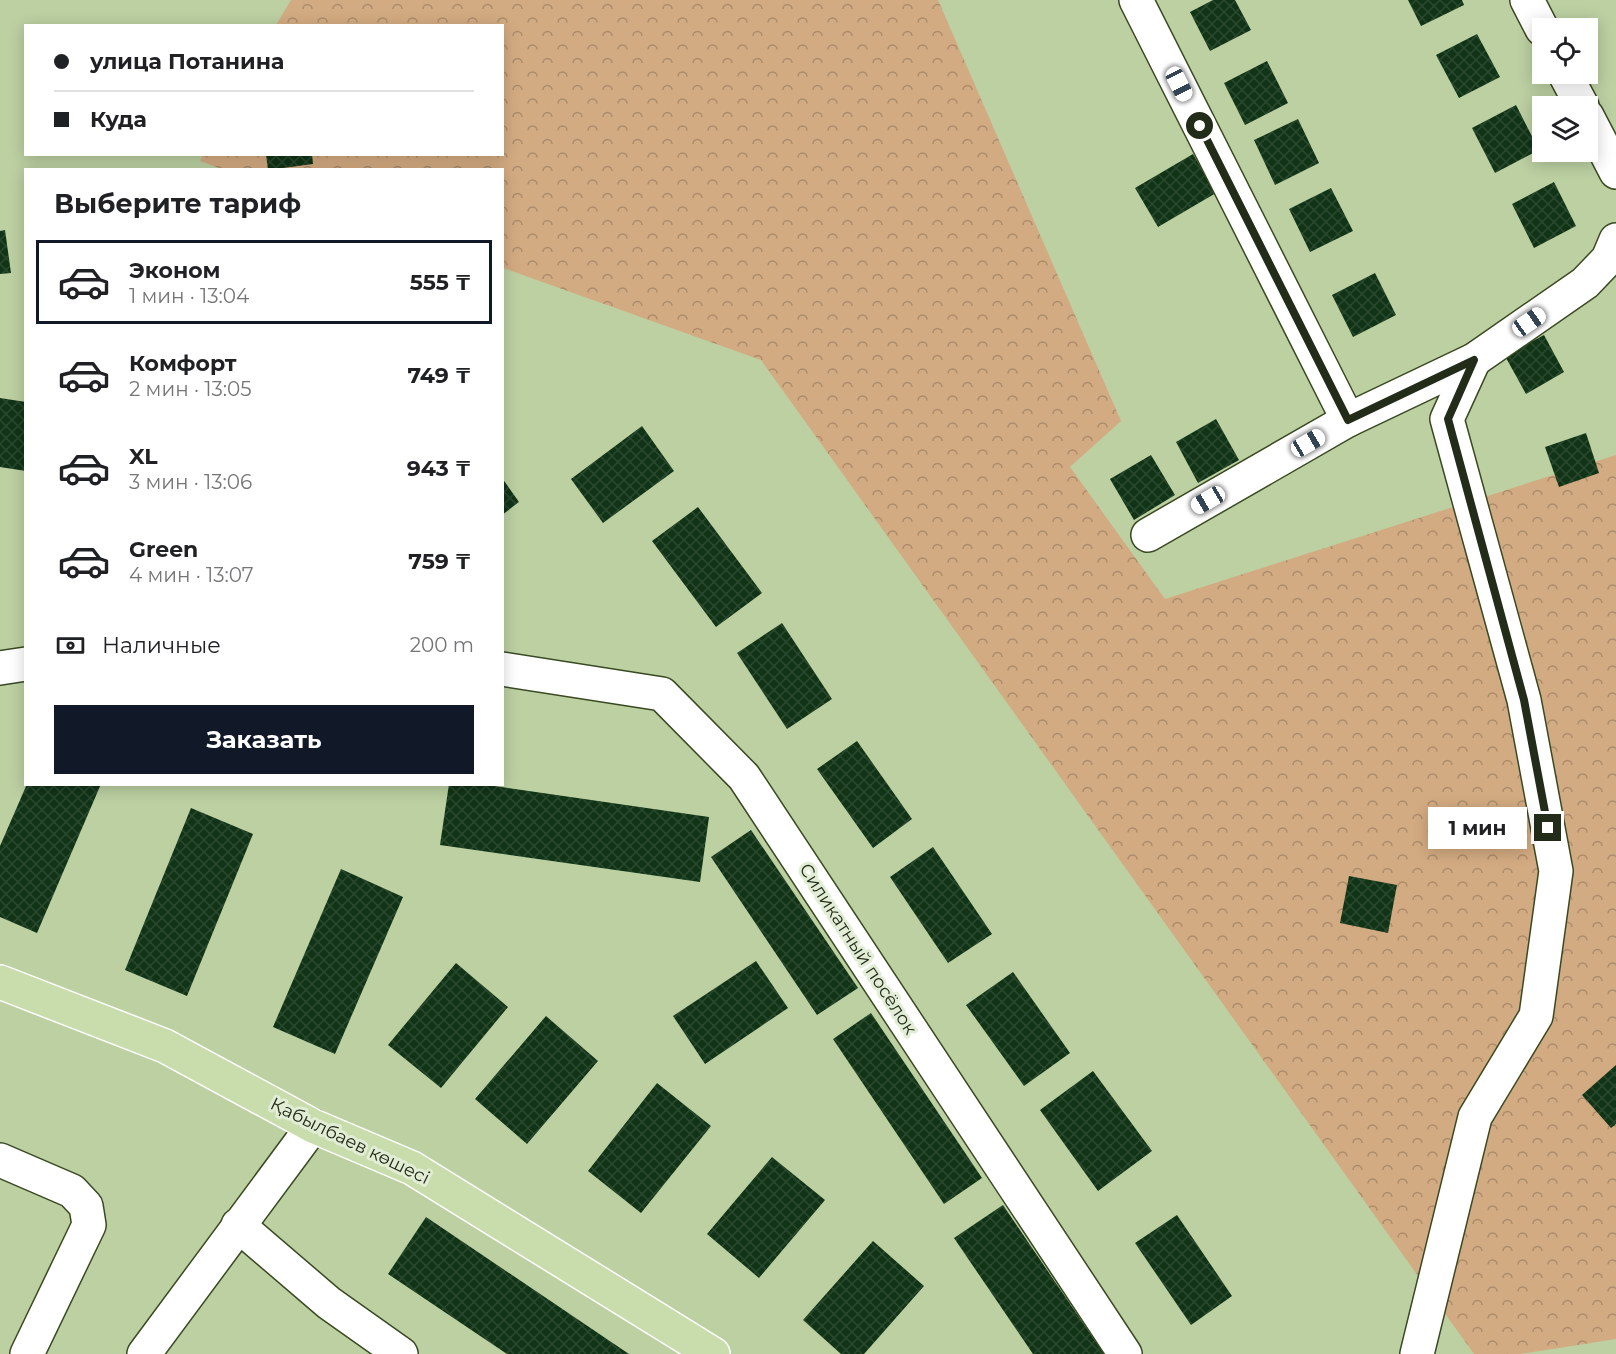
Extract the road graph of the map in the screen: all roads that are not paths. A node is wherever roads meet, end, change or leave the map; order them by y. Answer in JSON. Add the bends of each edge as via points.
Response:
{"nodes":[{"id":1,"x":1136,"y":0,"type":"edge"},
{"id":2,"x":1527,"y":0,"type":"edge"},
{"id":3,"x":1537,"y":18,"type":"edge"},
{"id":4,"x":1598,"y":137,"type":"edge"},
{"id":5,"x":1616,"y":172,"type":"edge"},
{"id":6,"x":1616,"y":240,"type":"edge"},
{"id":7,"x":1474,"y":360,"type":"junction"},
{"id":8,"x":1348,"y":420,"type":"junction"},
{"id":9,"x":1148,"y":535,"type":"dead end"},
{"id":10,"x":24,"y":664,"type":"edge"},
{"id":11,"x":0,"y":668,"type":"edge"},
{"id":12,"x":504,"y":669,"type":"edge"},
{"id":13,"x":0,"y":982,"type":"edge"},
{"id":14,"x":313,"y":1126,"type":"junction"},
{"id":15,"x":0,"y":1160,"type":"edge"},
{"id":16,"x":238,"y":1226,"type":"junction"},
{"id":17,"x":0,"y":1350,"type":"edge"},
{"id":18,"x":8,"y":1354,"type":"edge"},
{"id":19,"x":27,"y":1354,"type":"edge"},
{"id":20,"x":144,"y":1354,"type":"edge"},
{"id":21,"x":401,"y":1354,"type":"edge"},
{"id":22,"x":713,"y":1354,"type":"edge"},
{"id":23,"x":1125,"y":1354,"type":"edge"},
{"id":24,"x":1417,"y":1354,"type":"edge"}],
"edges":[{"from":1,"to":8,"type":"street"},
{"from":2,"to":3,"type":"street"},
{"from":4,"to":5,"type":"street"},
{"from":6,"to":7,"type":"street","via":[[1608,259],[1585,283]]},
{"from":7,"to":8,"type":"street"},
{"from":7,"to":24,"type":"street","via":[[1448,419],[1524,700],[1556,871],[1536,1016],[1475,1117]]},
{"from":8,"to":9,"type":"street"},
{"from":10,"to":11,"type":"street"},
{"from":12,"to":23,"type":"street","name":"Силикатный посёлок","via":[[662,694],[744,777]]},
{"from":13,"to":14,"type":"main road","name":"Қабылбаев көшесі","via":[[165,1046]]},
{"from":14,"to":16,"type":"street"},
{"from":14,"to":22,"type":"main road","name":"Қабылбаев көшесі","via":[[412,1168]]},
{"from":15,"to":19,"type":"street","via":[[72,1191],[87,1206],[89,1225]]},
{"from":16,"to":20,"type":"street"},
{"from":16,"to":21,"type":"street","via":[[329,1303]]},
{"from":17,"to":18,"type":"street"}]}
